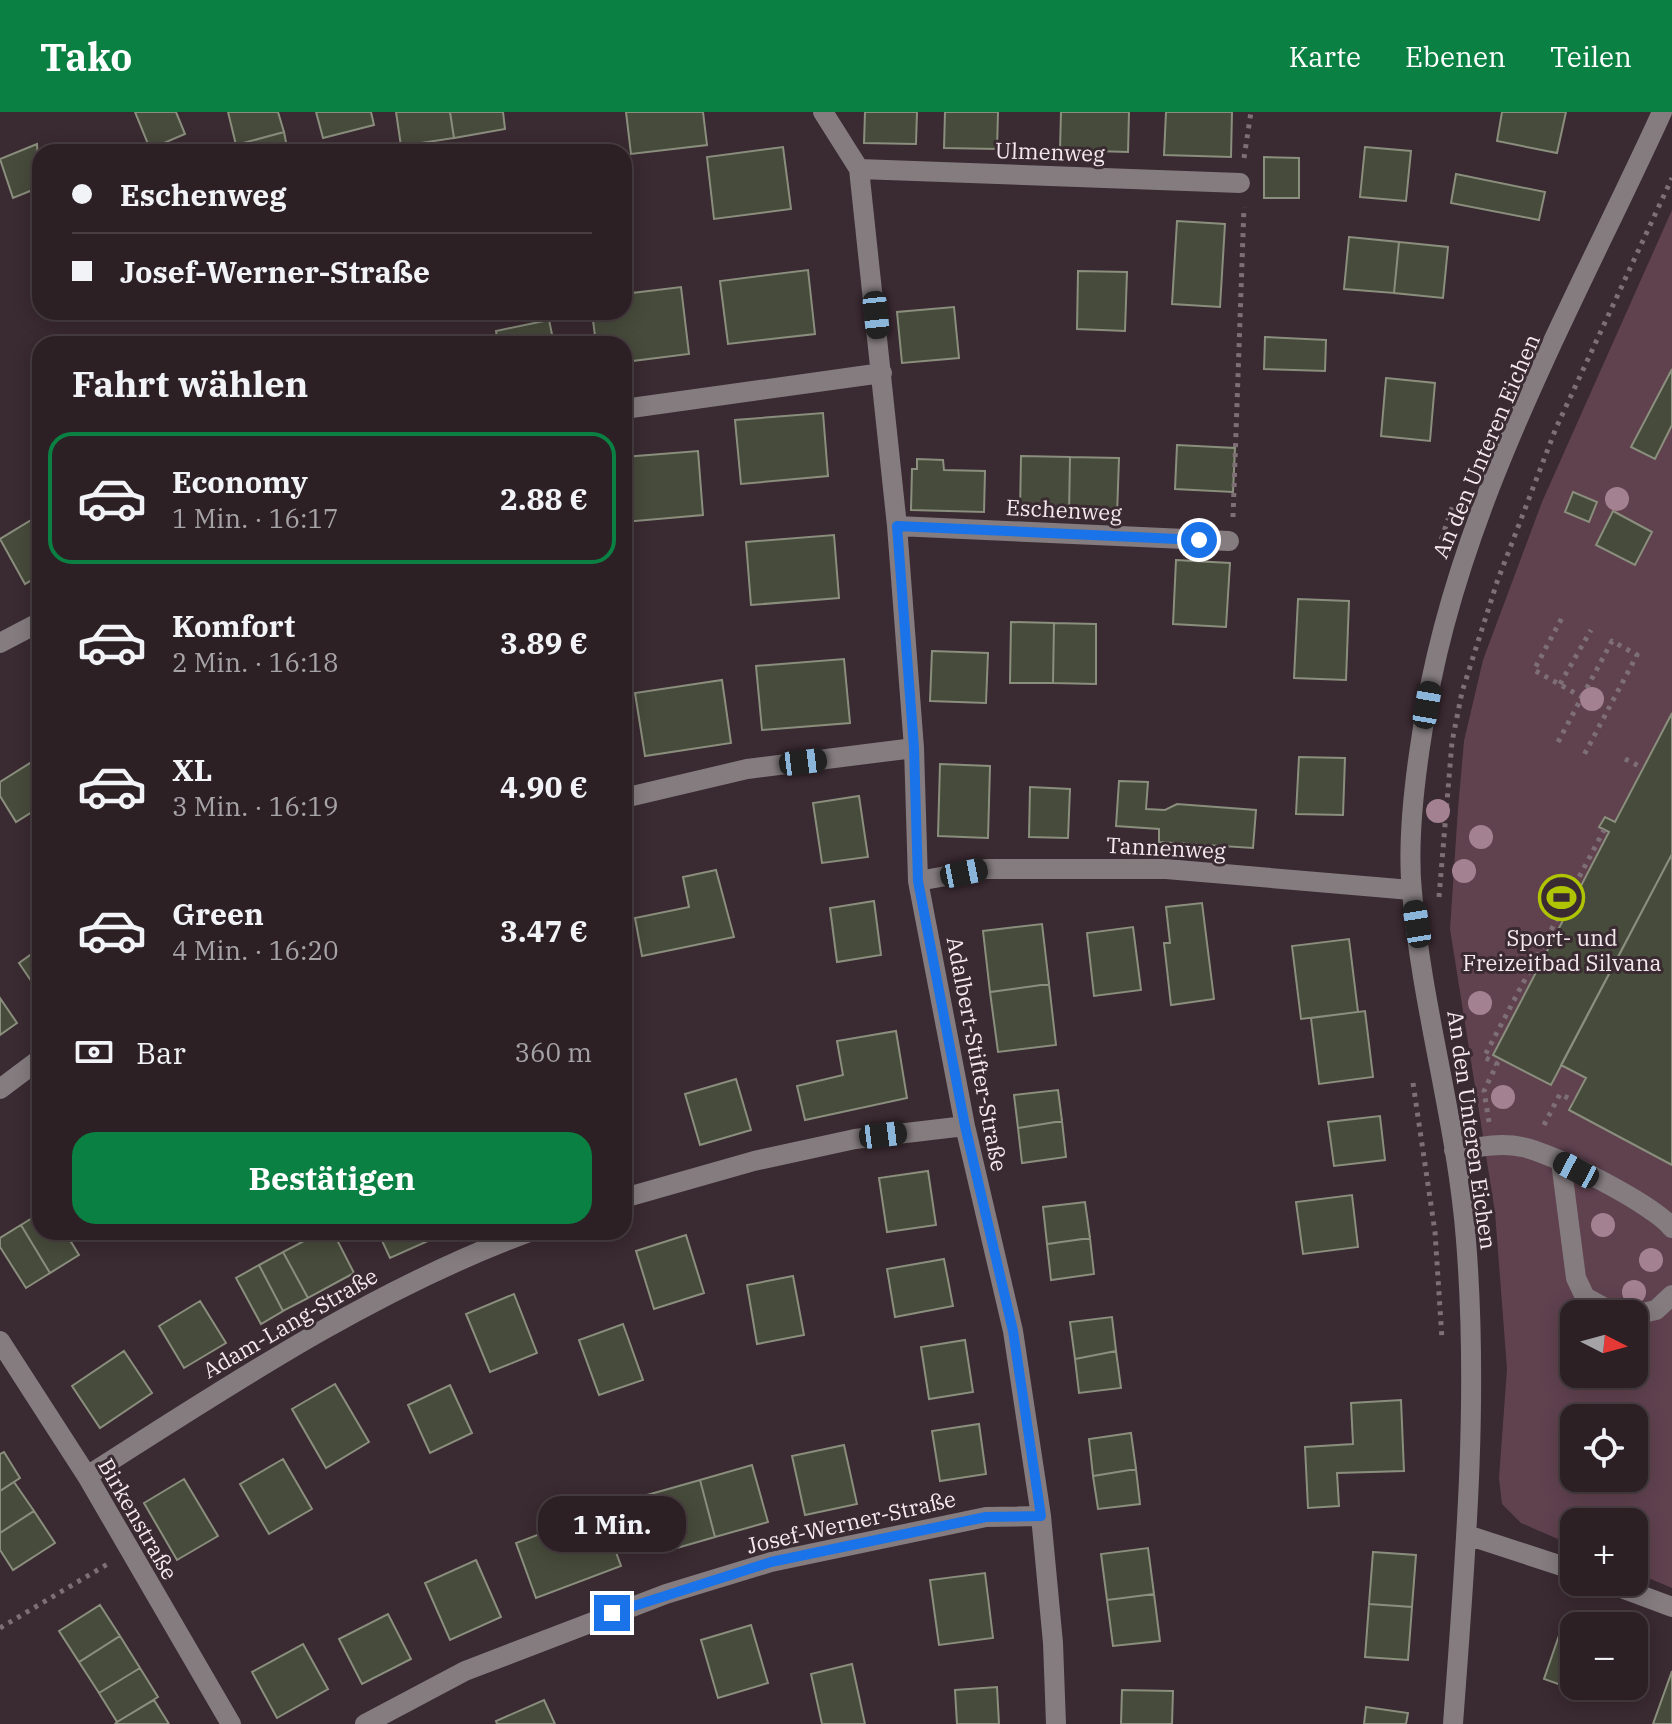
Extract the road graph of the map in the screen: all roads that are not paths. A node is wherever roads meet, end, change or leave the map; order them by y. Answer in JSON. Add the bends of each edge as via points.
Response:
{"nodes":[{"id":1,"x":823,"y":112,"type":"edge"},
{"id":2,"x":1662,"y":112,"type":"edge"},
{"id":3,"x":859,"y":169,"type":"junction"},
{"id":4,"x":1240,"y":183,"type":"road end"},
{"id":5,"x":882,"y":373,"type":"junction"},
{"id":6,"x":632,"y":408,"type":"edge"},
{"id":7,"x":897,"y":526,"type":"junction"},
{"id":8,"x":1229,"y":541,"type":"road end"},
{"id":9,"x":32,"y":626,"type":"edge"},
{"id":10,"x":0,"y":643,"type":"edge"},
{"id":11,"x":914,"y":748,"type":"junction"},
{"id":12,"x":632,"y":796,"type":"edge"},
{"id":13,"x":918,"y":881,"type":"junction"},
{"id":14,"x":1411,"y":890,"type":"junction"},
{"id":15,"x":32,"y":1065,"type":"edge"},
{"id":16,"x":0,"y":1089,"type":"edge"},
{"id":17,"x":965,"y":1126,"type":"junction"},
{"id":18,"x":1454,"y":1150,"type":"junction"},
{"id":19,"x":1561,"y":1162,"type":"junction"},
{"id":20,"x":632,"y":1196,"type":"edge"},
{"id":21,"x":1672,"y":1228,"type":"edge"},
{"id":22,"x":510,"y":1240,"type":"edge"},
{"id":23,"x":1672,"y":1295,"type":"edge"},
{"id":24,"x":1590,"y":1300,"type":"edge"},
{"id":25,"x":1648,"y":1312,"type":"edge"},
{"id":26,"x":0,"y":1341,"type":"edge"},
{"id":27,"x":87,"y":1476,"type":"junction"},
{"id":28,"x":1041,"y":1516,"type":"junction"},
{"id":29,"x":1467,"y":1535,"type":"junction"},
{"id":30,"x":1560,"y":1565,"type":"edge"},
{"id":31,"x":1643,"y":1596,"type":"edge"},
{"id":32,"x":1672,"y":1607,"type":"edge"},
{"id":33,"x":231,"y":1724,"type":"edge"},
{"id":34,"x":365,"y":1724,"type":"edge"},
{"id":35,"x":1056,"y":1724,"type":"edge"},
{"id":36,"x":1453,"y":1724,"type":"edge"}],
"edges":[{"from":1,"to":3,"type":"street","name":"Adalbert-Stifter-Straße"},
{"from":2,"to":14,"type":"street","name":"An den Unteren Eichen","via":[[1500,464],[1457,578],[1422,734]]},
{"from":3,"to":4,"type":"street","name":"Ulmenweg"},
{"from":3,"to":5,"type":"street","name":"Adalbert-Stifter-Straße"},
{"from":5,"to":6,"type":"street"},
{"from":5,"to":7,"type":"street","name":"Adalbert-Stifter-Straße"},
{"from":7,"to":8,"type":"street","name":"Eschenweg"},
{"from":7,"to":11,"type":"street","name":"Adalbert-Stifter-Straße"},
{"from":9,"to":10,"type":"street"},
{"from":11,"to":12,"type":"street","via":[[747,769]]},
{"from":11,"to":13,"type":"street","name":"Adalbert-Stifter-Straße"},
{"from":13,"to":14,"type":"street","name":"Tannenweg","via":[[986,869],[1166,869]]},
{"from":13,"to":17,"type":"street","name":"Adalbert-Stifter-Straße"},
{"from":14,"to":18,"type":"street","name":"An den Unteren Eichen"},
{"from":15,"to":16,"type":"street"},
{"from":17,"to":20,"type":"street","via":[[855,1139]]},
{"from":17,"to":28,"type":"street","name":"Adalbert-Stifter-Straße","via":[[1013,1331]]},
{"from":18,"to":19,"type":"street","via":[[1518,1146]]},
{"from":18,"to":29,"type":"street","name":"An den Unteren Eichen","via":[[1472,1333]]},
{"from":19,"to":21,"type":"street","via":[[1664,1217]]},
{"from":19,"to":24,"type":"street","via":[[1576,1278]]},
{"from":22,"to":27,"type":"street","name":"Adam-Lang-Straße","via":[[341,1317]]},
{"from":23,"to":25,"type":"street"},
{"from":26,"to":27,"type":"street","name":"Birkenstraße"},
{"from":27,"to":33,"type":"street","name":"Birkenstraße"},
{"from":28,"to":34,"type":"street","name":"Josef-Werner-Straße","via":[[970,1520],[771,1562],[666,1594],[465,1671]]},
{"from":28,"to":35,"type":"street","name":"Adalbert-Stifter-Straße"},
{"from":29,"to":30,"type":"street"},
{"from":29,"to":36,"type":"street","name":"An den Unteren Eichen"},
{"from":31,"to":32,"type":"street"}]}
